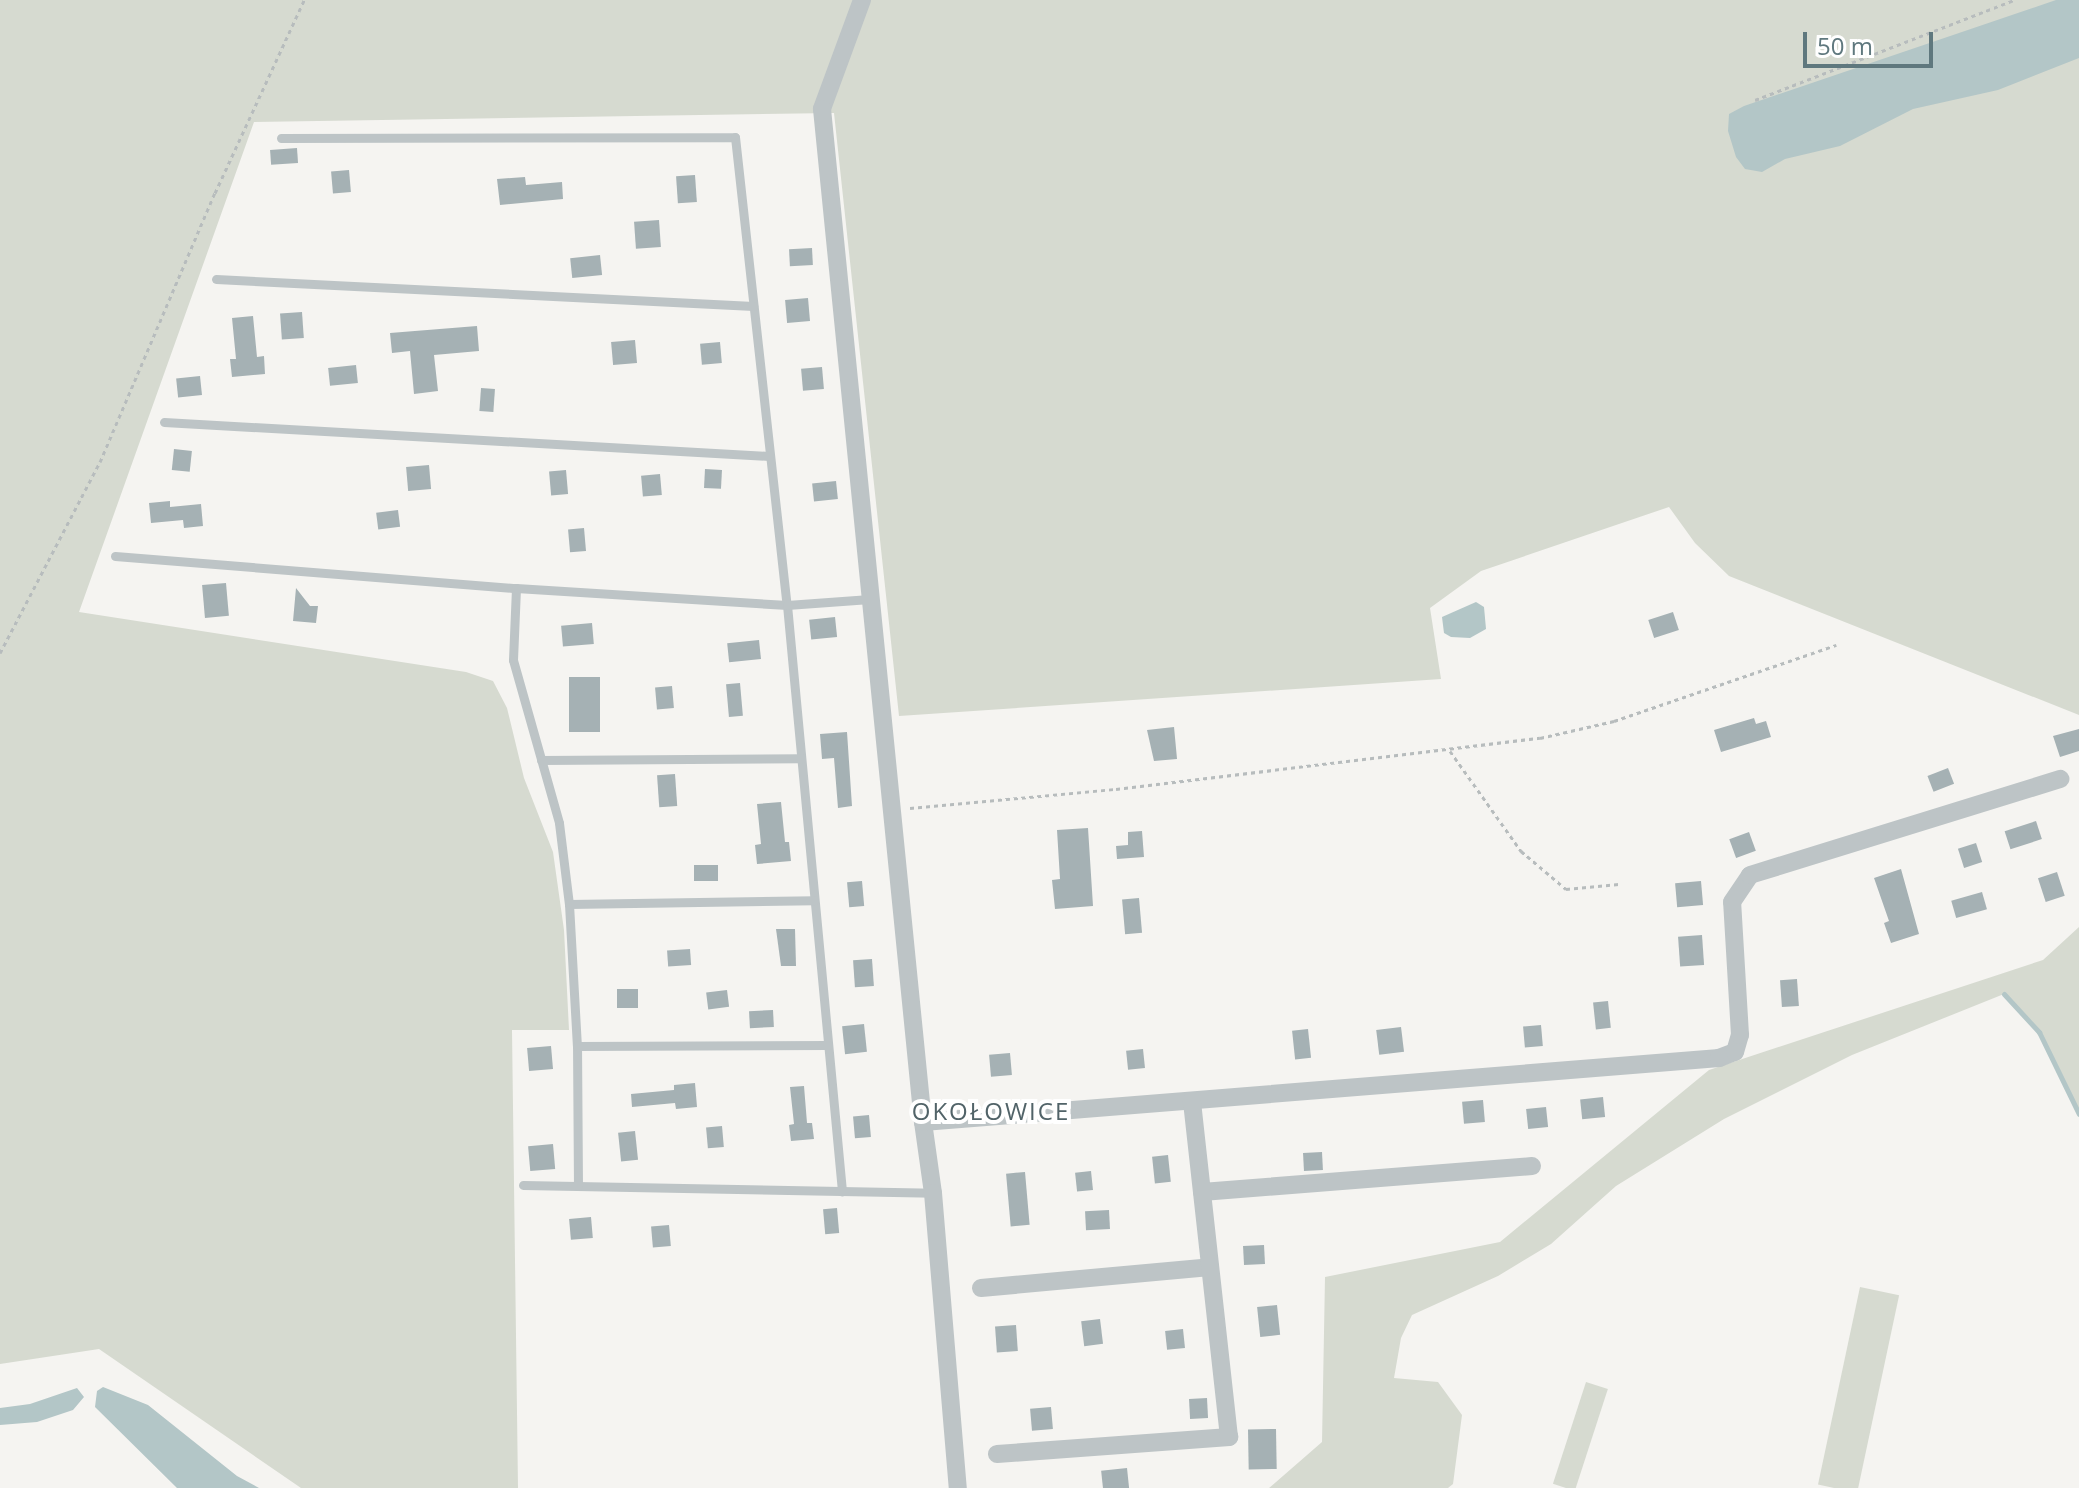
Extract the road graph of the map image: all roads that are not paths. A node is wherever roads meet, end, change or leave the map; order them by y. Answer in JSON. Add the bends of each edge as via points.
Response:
{"nodes":[{"id":1,"x":862,"y":0,"type":"edge"},
{"id":2,"x":281,"y":138,"type":"dead end"},
{"id":3,"x":216,"y":279,"type":"dead end"},
{"id":4,"x":753,"y":306,"type":"junction"},
{"id":5,"x":164,"y":422,"type":"dead end"},
{"id":6,"x":769,"y":456,"type":"junction"},
{"id":7,"x":115,"y":556,"type":"dead end"},
{"id":8,"x":516,"y":588,"type":"junction"},
{"id":9,"x":870,"y":599,"type":"junction"},
{"id":10,"x":787,"y":605,"type":"junction"},
{"id":11,"x":801,"y":758,"type":"junction"},
{"id":12,"x":541,"y":760,"type":"junction"},
{"id":13,"x":2060,"y":779,"type":"dead end"},
{"id":14,"x":814,"y":900,"type":"junction"},
{"id":15,"x":569,"y":904,"type":"junction"},
{"id":16,"x":828,"y":1045,"type":"junction"},
{"id":17,"x":577,"y":1046,"type":"junction"},
{"id":18,"x":1192,"y":1101,"type":"junction"},
{"id":19,"x":923,"y":1122,"type":"junction"},
{"id":20,"x":1532,"y":1166,"type":"dead end"},
{"id":21,"x":523,"y":1185,"type":"dead end"},
{"id":22,"x":578,"y":1186,"type":"junction"},
{"id":23,"x":842,"y":1191,"type":"junction"},
{"id":24,"x":1202,"y":1192,"type":"junction"},
{"id":25,"x":933,"y":1193,"type":"junction"},
{"id":26,"x":1210,"y":1267,"type":"junction"},
{"id":27,"x":981,"y":1288,"type":"dead end"},
{"id":28,"x":997,"y":1454,"type":"dead end"},
{"id":29,"x":958,"y":1488,"type":"edge"}],
"edges":[{"from":1,"to":9,"type":"street","via":[[822,109]]},
{"from":2,"to":4,"type":"lane","via":[[735,137]]},
{"from":3,"to":4,"type":"lane"},
{"from":4,"to":6,"type":"lane"},
{"from":5,"to":6,"type":"lane"},
{"from":6,"to":10,"type":"lane"},
{"from":7,"to":8,"type":"lane"},
{"from":8,"to":10,"type":"lane"},
{"from":8,"to":12,"type":"lane","via":[[513,660]]},
{"from":9,"to":10,"type":"lane"},
{"from":9,"to":19,"type":"street"},
{"from":10,"to":11,"type":"lane"},
{"from":11,"to":12,"type":"lane"},
{"from":11,"to":14,"type":"lane"},
{"from":12,"to":15,"type":"lane","via":[[559,823]]},
{"from":13,"to":18,"type":"street","via":[[1750,875],[1732,902],[1740,1035],[1735,1052],[1719,1058]]},
{"from":14,"to":15,"type":"lane"},
{"from":14,"to":16,"type":"lane"},
{"from":15,"to":17,"type":"lane"},
{"from":16,"to":17,"type":"lane"},
{"from":16,"to":23,"type":"lane"},
{"from":17,"to":22,"type":"lane"},
{"from":18,"to":19,"type":"street"},
{"from":18,"to":24,"type":"street"},
{"from":19,"to":25,"type":"street"},
{"from":20,"to":24,"type":"street"},
{"from":21,"to":22,"type":"lane"},
{"from":22,"to":23,"type":"lane"},
{"from":23,"to":25,"type":"lane"},
{"from":24,"to":26,"type":"street"},
{"from":25,"to":29,"type":"street"},
{"from":26,"to":27,"type":"street"},
{"from":26,"to":28,"type":"street","via":[[1229,1437]]}]}
